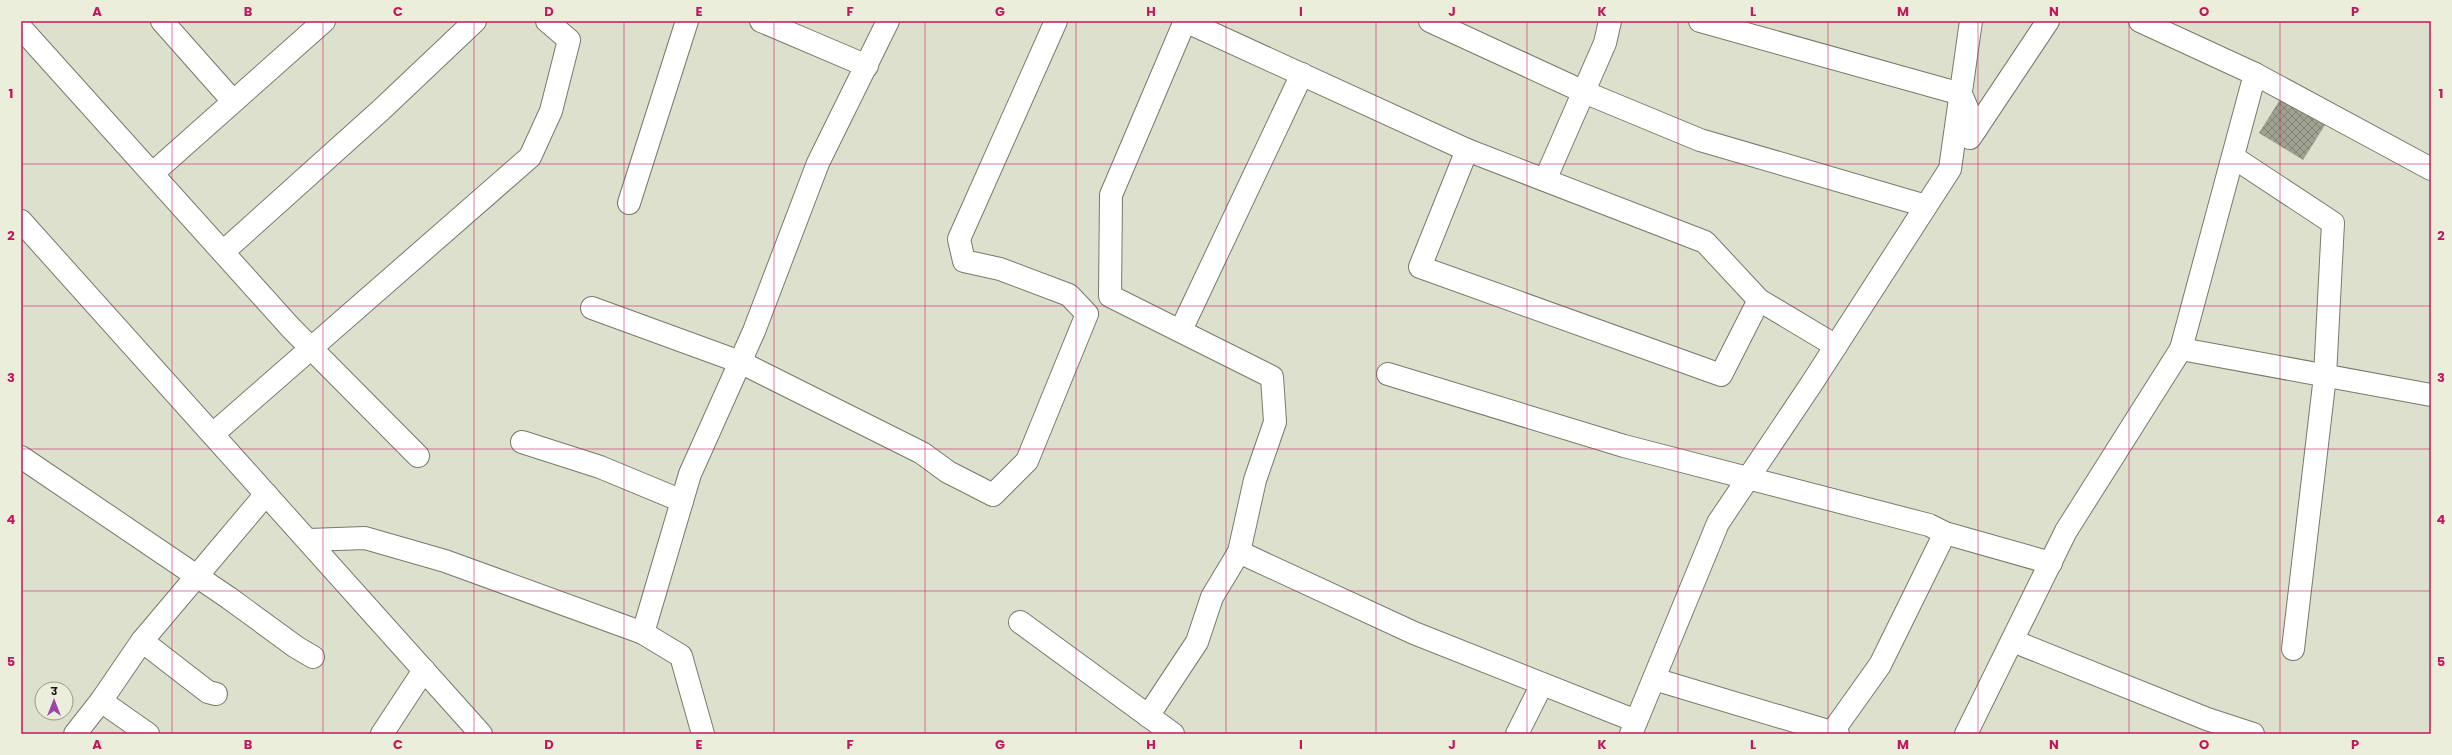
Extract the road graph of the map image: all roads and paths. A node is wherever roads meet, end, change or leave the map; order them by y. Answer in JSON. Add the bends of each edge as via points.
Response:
{"nodes":[{"id":1,"x":324,"y":21,"type":"edge"},
{"id":2,"x":475,"y":21,"type":"edge"},
{"id":3,"x":547,"y":21,"type":"edge"},
{"id":4,"x":687,"y":21,"type":"edge"},
{"id":5,"x":761,"y":21,"type":"edge"},
{"id":6,"x":888,"y":21,"type":"edge"},
{"id":7,"x":1056,"y":21,"type":"edge"},
{"id":8,"x":1430,"y":21,"type":"edge"},
{"id":9,"x":1610,"y":21,"type":"edge"},
{"id":10,"x":1700,"y":21,"type":"edge"},
{"id":11,"x":1972,"y":21,"type":"edge"},
{"id":12,"x":2048,"y":21,"type":"edge"},
{"id":13,"x":2140,"y":21,"type":"edge"},
{"id":14,"x":172,"y":24,"type":"edge"},
{"id":15,"x":24,"y":29,"type":"edge"},
{"id":16,"x":867,"y":66,"type":"junction"},
{"id":17,"x":1302,"y":74,"type":"junction"},
{"id":18,"x":2255,"y":74,"type":"junction"},
{"id":19,"x":1584,"y":92,"type":"junction"},
{"id":20,"x":1961,"y":94,"type":"junction"},
{"id":21,"x":232,"y":100,"type":"junction"},
{"id":22,"x":1976,"y":129,"type":"junction"},
{"id":23,"x":1467,"y":150,"type":"junction"},
{"id":24,"x":2233,"y":157,"type":"junction"},
{"id":25,"x":1950,"y":169,"type":"junction"},
{"id":26,"x":2431,"y":169,"type":"edge"},
{"id":27,"x":153,"y":173,"type":"junction"},
{"id":28,"x":1545,"y":180,"type":"junction"},
{"id":29,"x":629,"y":203,"type":"dead end"},
{"id":30,"x":1926,"y":206,"type":"junction"},
{"id":31,"x":21,"y":221,"type":"edge"},
{"id":32,"x":223,"y":252,"type":"junction"},
{"id":33,"x":1758,"y":300,"type":"junction"},
{"id":34,"x":592,"y":308,"type":"dead end"},
{"id":35,"x":1181,"y":330,"type":"junction"},
{"id":36,"x":1836,"y":346,"type":"junction"},
{"id":37,"x":310,"y":348,"type":"junction"},
{"id":38,"x":2181,"y":349,"type":"junction"},
{"id":39,"x":740,"y":362,"type":"junction"},
{"id":40,"x":1388,"y":374,"type":"dead end"},
{"id":41,"x":2325,"y":376,"type":"junction"},
{"id":42,"x":2431,"y":395,"type":"edge"},
{"id":43,"x":213,"y":434,"type":"junction"},
{"id":44,"x":522,"y":442,"type":"dead end"},
{"id":45,"x":418,"y":456,"type":"dead end"},
{"id":46,"x":21,"y":457,"type":"edge"},
{"id":47,"x":1750,"y":476,"type":"junction"},
{"id":48,"x":266,"y":494,"type":"junction"},
{"id":49,"x":682,"y":501,"type":"junction"},
{"id":50,"x":1945,"y":533,"type":"junction"},
{"id":51,"x":308,"y":540,"type":"junction"},
{"id":52,"x":1239,"y":552,"type":"junction"},
{"id":53,"x":2051,"y":563,"type":"junction"},
{"id":54,"x":197,"y":577,"type":"junction"},
{"id":55,"x":1020,"y":622,"type":"dead end"},
{"id":56,"x":643,"y":633,"type":"junction"},
{"id":57,"x":142,"y":641,"type":"junction"},
{"id":58,"x":2013,"y":641,"type":"junction"},
{"id":59,"x":2293,"y":649,"type":"dead end"},
{"id":60,"x":313,"y":657,"type":"dead end"},
{"id":61,"x":424,"y":670,"type":"junction"},
{"id":62,"x":1654,"y":679,"type":"junction"},
{"id":63,"x":1542,"y":684,"type":"junction"},
{"id":64,"x":216,"y":694,"type":"dead end"},
{"id":65,"x":101,"y":701,"type":"junction"},
{"id":66,"x":1148,"y":716,"type":"junction"},
{"id":67,"x":1634,"y":728,"type":"edge"},
{"id":68,"x":1836,"y":732,"type":"edge"},
{"id":69,"x":75,"y":734,"type":"edge"},
{"id":70,"x":148,"y":734,"type":"edge"},
{"id":71,"x":382,"y":734,"type":"edge"},
{"id":72,"x":481,"y":734,"type":"edge"},
{"id":73,"x":703,"y":734,"type":"edge"},
{"id":74,"x":1173,"y":734,"type":"edge"},
{"id":75,"x":1516,"y":734,"type":"edge"},
{"id":76,"x":1966,"y":734,"type":"edge"},
{"id":77,"x":2253,"y":734,"type":"edge"}],
"edges":[{"from":1,"to":21,"type":"street"},
{"from":2,"to":32,"type":"street","via":[[381,110]]},
{"from":3,"to":37,"type":"street","via":[[569,40],[551,112],[530,157]]},
{"from":4,"to":29,"type":"street"},
{"from":5,"to":16,"type":"street"},
{"from":6,"to":16,"type":"street"},
{"from":7,"to":39,"type":"street","via":[[959,239],[964,261],[1000,269],[1069,295],[1087,314],[1027,461],[993,495],[948,472],[922,453]]},
{"from":8,"to":19,"type":"street"},
{"from":9,"to":19,"type":"street","via":[[1605,43]]},
{"from":10,"to":20,"type":"street"},
{"from":11,"to":20,"type":"street"},
{"from":12,"to":22,"type":"street"},
{"from":13,"to":18,"type":"street"},
{"from":14,"to":21,"type":"street"},
{"from":15,"to":27,"type":"street"},
{"from":16,"to":39,"type":"street","via":[[818,163]]},
{"from":17,"to":23,"type":"street"},
{"from":17,"to":35,"type":"street"},
{"from":17,"to":35,"type":"street","via":[[1185,21],[1111,195],[1110,296]]},
{"from":18,"to":24,"type":"street"},
{"from":18,"to":26,"type":"street"},
{"from":19,"to":28,"type":"street"},
{"from":19,"to":30,"type":"street","via":[[1700,140]]},
{"from":20,"to":22,"type":"street"},
{"from":20,"to":25,"type":"street"},
{"from":21,"to":27,"type":"street"},
{"from":22,"to":25,"type":"street"},
{"from":23,"to":28,"type":"street"},
{"from":23,"to":33,"type":"street","via":[[1420,267],[1721,375]]},
{"from":24,"to":38,"type":"street"},
{"from":24,"to":41,"type":"street","via":[[2333,223]]},
{"from":25,"to":30,"type":"street"},
{"from":27,"to":32,"type":"street"},
{"from":28,"to":33,"type":"street","via":[[1705,242]]},
{"from":30,"to":36,"type":"street"},
{"from":31,"to":43,"type":"street"},
{"from":32,"to":37,"type":"street"},
{"from":33,"to":36,"type":"street"},
{"from":34,"to":39,"type":"street"},
{"from":35,"to":52,"type":"street","via":[[1272,377],[1275,422],[1255,480]]},
{"from":36,"to":47,"type":"street"},
{"from":37,"to":43,"type":"street"},
{"from":37,"to":45,"type":"street"},
{"from":38,"to":41,"type":"street"},
{"from":38,"to":53,"type":"street","via":[[2066,531]]},
{"from":39,"to":49,"type":"street","via":[[690,474]]},
{"from":40,"to":47,"type":"street","via":[[1624,446]]},
{"from":41,"to":42,"type":"street"},
{"from":41,"to":59,"type":"street"},
{"from":43,"to":48,"type":"street"},
{"from":44,"to":49,"type":"street","via":[[600,467]]},
{"from":46,"to":54,"type":"street"},
{"from":47,"to":50,"type":"street","via":[[1929,525]]},
{"from":47,"to":62,"type":"street","via":[[1718,523]]},
{"from":48,"to":51,"type":"street"},
{"from":48,"to":54,"type":"street"},
{"from":49,"to":56,"type":"street"},
{"from":50,"to":53,"type":"street"},
{"from":50,"to":68,"type":"street","via":[[1880,665]]},
{"from":51,"to":56,"type":"street","via":[[365,538],[445,561]]},
{"from":51,"to":61,"type":"street"},
{"from":52,"to":63,"type":"street","via":[[1414,633]]},
{"from":52,"to":66,"type":"street","via":[[1212,597],[1197,642]]},
{"from":53,"to":58,"type":"street"},
{"from":54,"to":57,"type":"street"},
{"from":54,"to":60,"type":"street"},
{"from":55,"to":66,"type":"street"},
{"from":56,"to":73,"type":"street","via":[[681,656]]},
{"from":57,"to":64,"type":"street","via":[[208,692]]},
{"from":57,"to":65,"type":"street"},
{"from":58,"to":76,"type":"street"},
{"from":58,"to":77,"type":"street","via":[[2207,719]]},
{"from":61,"to":71,"type":"street"},
{"from":61,"to":72,"type":"street"},
{"from":62,"to":67,"type":"street"},
{"from":62,"to":68,"type":"street"},
{"from":63,"to":67,"type":"street"},
{"from":63,"to":75,"type":"street"},
{"from":65,"to":69,"type":"street"},
{"from":65,"to":70,"type":"street"},
{"from":66,"to":74,"type":"street"}]}
